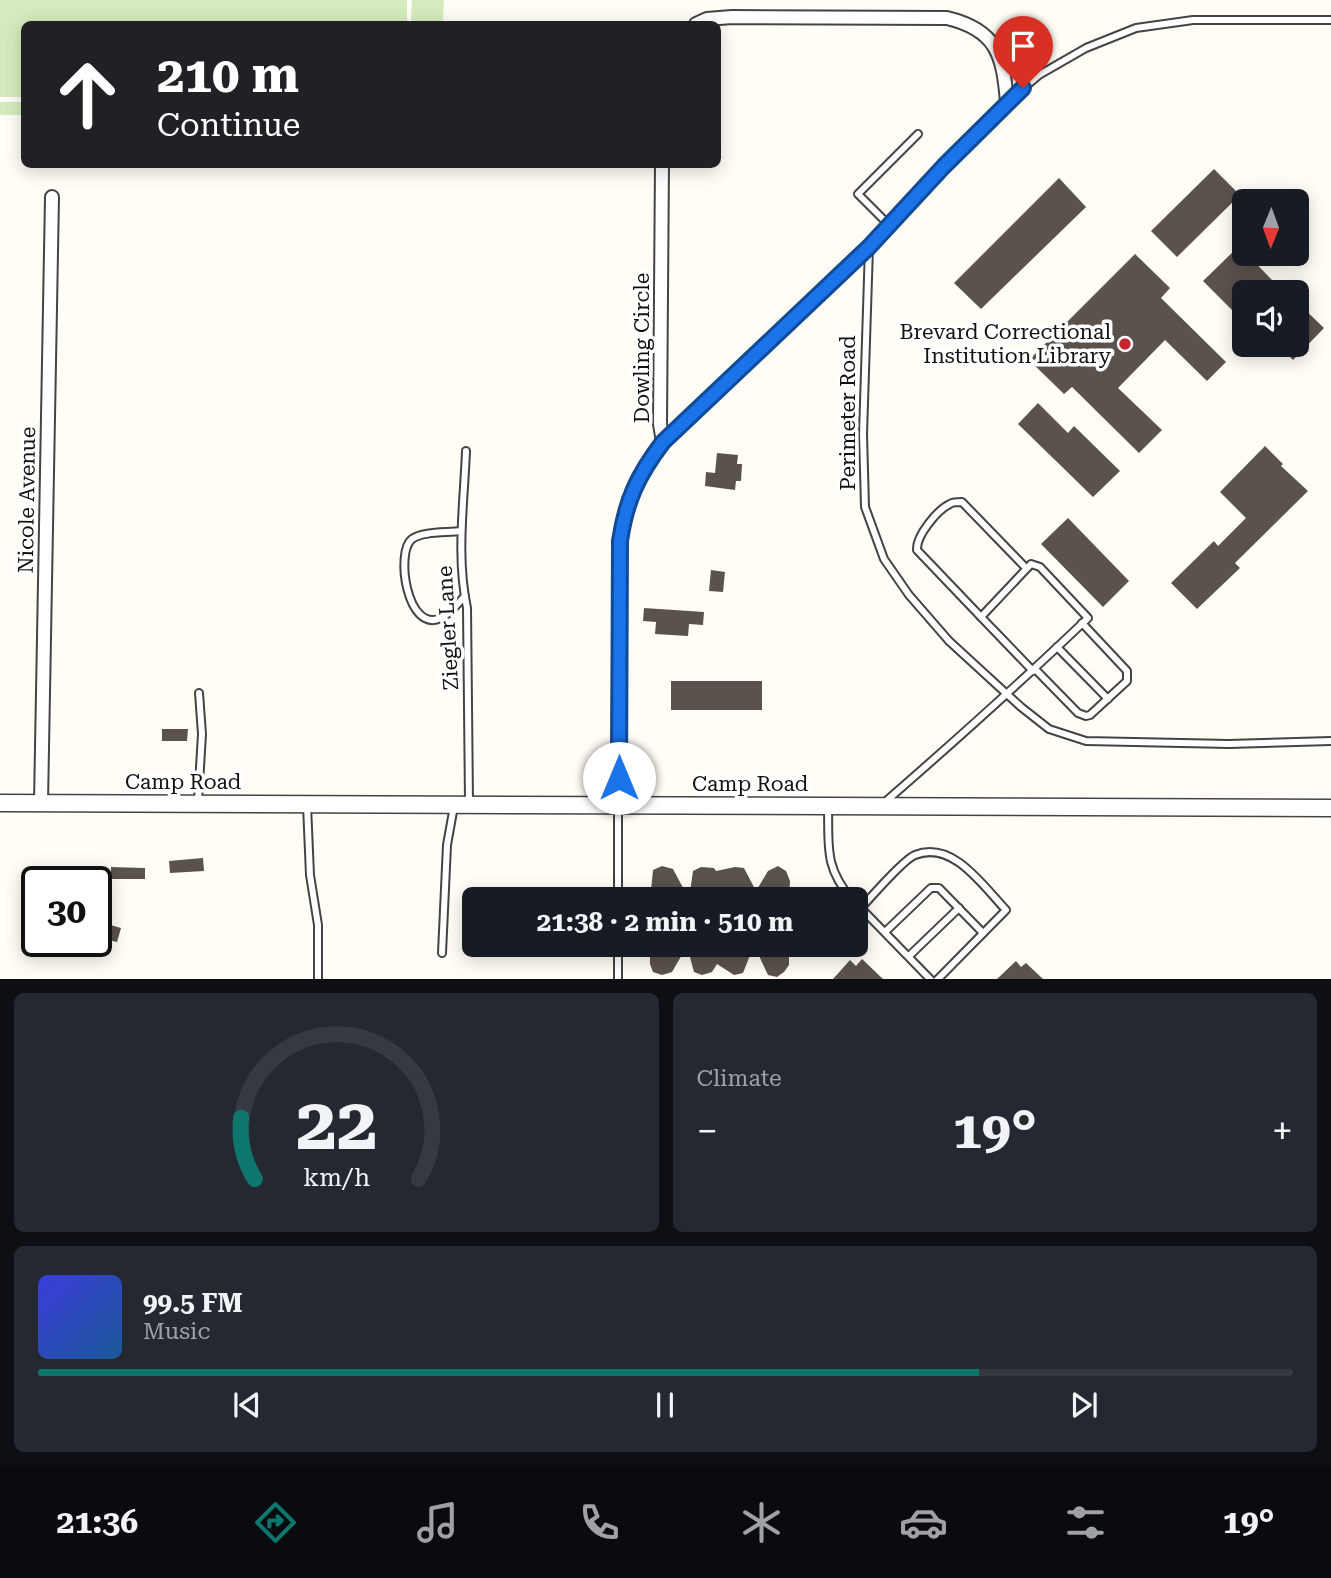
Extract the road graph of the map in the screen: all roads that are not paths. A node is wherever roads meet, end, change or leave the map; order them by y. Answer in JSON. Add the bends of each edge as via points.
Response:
{"nodes":[{"id":1,"x":1331,"y":20,"type":"edge"},
{"id":2,"x":703,"y":21,"type":"edge"},
{"id":3,"x":1007,"y":102,"type":"junction"},
{"id":4,"x":918,"y":134,"type":"dead end"},
{"id":5,"x":662,"y":168,"type":"edge"},
{"id":6,"x":52,"y":197,"type":"dead end"},
{"id":7,"x":888,"y":225,"type":"junction"},
{"id":8,"x":869,"y":247,"type":"junction"},
{"id":9,"x":663,"y":442,"type":"junction"},
{"id":10,"x":466,"y":451,"type":"dead end"},
{"id":11,"x":461,"y":531,"type":"junction"},
{"id":12,"x":1026,"y":569,"type":"junction"},
{"id":13,"x":465,"y":596,"type":"junction"},
{"id":14,"x":981,"y":617,"type":"junction"},
{"id":15,"x":1082,"y":624,"type":"junction"},
{"id":16,"x":1058,"y":647,"type":"junction"},
{"id":17,"x":1034,"y":670,"type":"junction"},
{"id":18,"x":199,"y":693,"type":"dead end"},
{"id":19,"x":1008,"y":695,"type":"junction"},
{"id":20,"x":1108,"y":699,"type":"junction"},
{"id":21,"x":1331,"y":740,"type":"edge"},
{"id":22,"x":0,"y":803,"type":"edge"},
{"id":23,"x":41,"y":803,"type":"junction"},
{"id":24,"x":198,"y":803,"type":"junction"},
{"id":25,"x":307,"y":803,"type":"junction"},
{"id":26,"x":462,"y":804,"type":"junction"},
{"id":27,"x":618,"y":804,"type":"junction"},
{"id":28,"x":828,"y":805,"type":"junction"},
{"id":29,"x":881,"y":806,"type":"junction"},
{"id":30,"x":1331,"y":808,"type":"edge"},
{"id":31,"x":618,"y":887,"type":"edge"},
{"id":32,"x":843,"y":887,"type":"edge"},
{"id":33,"x":868,"y":893,"type":"edge"},
{"id":34,"x":959,"y":908,"type":"junction"},
{"id":35,"x":868,"y":915,"type":"edge"},
{"id":36,"x":885,"y":932,"type":"junction"},
{"id":37,"x":983,"y":933,"type":"junction"},
{"id":38,"x":442,"y":953,"type":"dead end"},
{"id":39,"x":908,"y":956,"type":"junction"},
{"id":40,"x":618,"y":957,"type":"edge"},
{"id":41,"x":318,"y":979,"type":"edge"},
{"id":42,"x":618,"y":979,"type":"edge"},
{"id":43,"x":931,"y":979,"type":"edge"},
{"id":44,"x":937,"y":979,"type":"edge"}],
"edges":[{"from":1,"to":3,"type":"lane","via":[[1193,20],[1136,28],[1050,68]]},
{"from":2,"to":3,"type":"street","via":[[732,17],[947,18],[968,23],[993,43],[1005,74]]},
{"from":3,"to":7,"type":"lane"},
{"from":4,"to":7,"type":"lane","via":[[858,194]]},
{"from":5,"to":9,"type":"street","name":"Dowling Circle"},
{"from":6,"to":23,"type":"street","name":"Nicole Avenue"},
{"from":7,"to":8,"type":"lane"},
{"from":8,"to":9,"type":"lane"},
{"from":8,"to":19,"type":"lane","name":"Perimeter Road","via":[[865,507],[884,559],[909,595],[949,641]]},
{"from":9,"to":27,"type":"street","name":"Dowling Circle","via":[[634,487],[620,541]]},
{"from":10,"to":11,"type":"lane","name":"Ziegler Lane"},
{"from":11,"to":13,"type":"lane","name":"Ziegler Lane"},
{"from":11,"to":13,"type":"lane","via":[[415,537],[409,542],[405,563],[408,592],[420,616],[440,619]]},
{"from":12,"to":14,"type":"lane"},
{"from":12,"to":14,"type":"lane","via":[[962,502],[951,503],[929,523],[916,541],[917,550]]},
{"from":12,"to":15,"type":"lane","via":[[1031,564],[1040,567],[1088,618]]},
{"from":13,"to":26,"type":"lane","name":"Ziegler Lane"},
{"from":14,"to":17,"type":"lane"},
{"from":15,"to":16,"type":"lane"},
{"from":15,"to":20,"type":"lane","via":[[1129,675]]},
{"from":16,"to":17,"type":"lane"},
{"from":16,"to":20,"type":"lane"},
{"from":17,"to":19,"type":"lane"},
{"from":17,"to":20,"type":"lane","via":[[1082,716],[1090,715]]},
{"from":18,"to":24,"type":"lane"},
{"from":19,"to":21,"type":"lane","name":"Perimeter Road","via":[[1049,729],[1086,741],[1228,744]]},
{"from":19,"to":29,"type":"lane"},
{"from":22,"to":23,"type":"street","name":"Camp Road"},
{"from":23,"to":24,"type":"street","name":"Camp Road"},
{"from":24,"to":25,"type":"street","name":"Camp Road"},
{"from":25,"to":26,"type":"street","name":"Camp Road"},
{"from":25,"to":41,"type":"lane"},
{"from":26,"to":27,"type":"street","name":"Camp Road"},
{"from":26,"to":38,"type":"lane","name":"Ziegler Lane","via":[[451,815]]},
{"from":27,"to":28,"type":"street","name":"Camp Road"},
{"from":27,"to":31,"type":"lane","name":"Dowling Circle"},
{"from":28,"to":29,"type":"street","name":"Camp Road"},
{"from":28,"to":32,"type":"lane","via":[[832,874]]},
{"from":29,"to":30,"type":"street","name":"Camp Road"},
{"from":33,"to":37,"type":"lane","via":[[913,855],[944,852],[1006,910]]},
{"from":34,"to":36,"type":"lane","via":[[939,888],[931,888]]},
{"from":34,"to":37,"type":"lane"},
{"from":34,"to":39,"type":"lane"},
{"from":35,"to":36,"type":"lane"},
{"from":36,"to":39,"type":"lane"},
{"from":37,"to":44,"type":"lane"},
{"from":39,"to":43,"type":"lane"},
{"from":40,"to":42,"type":"lane"}]}
